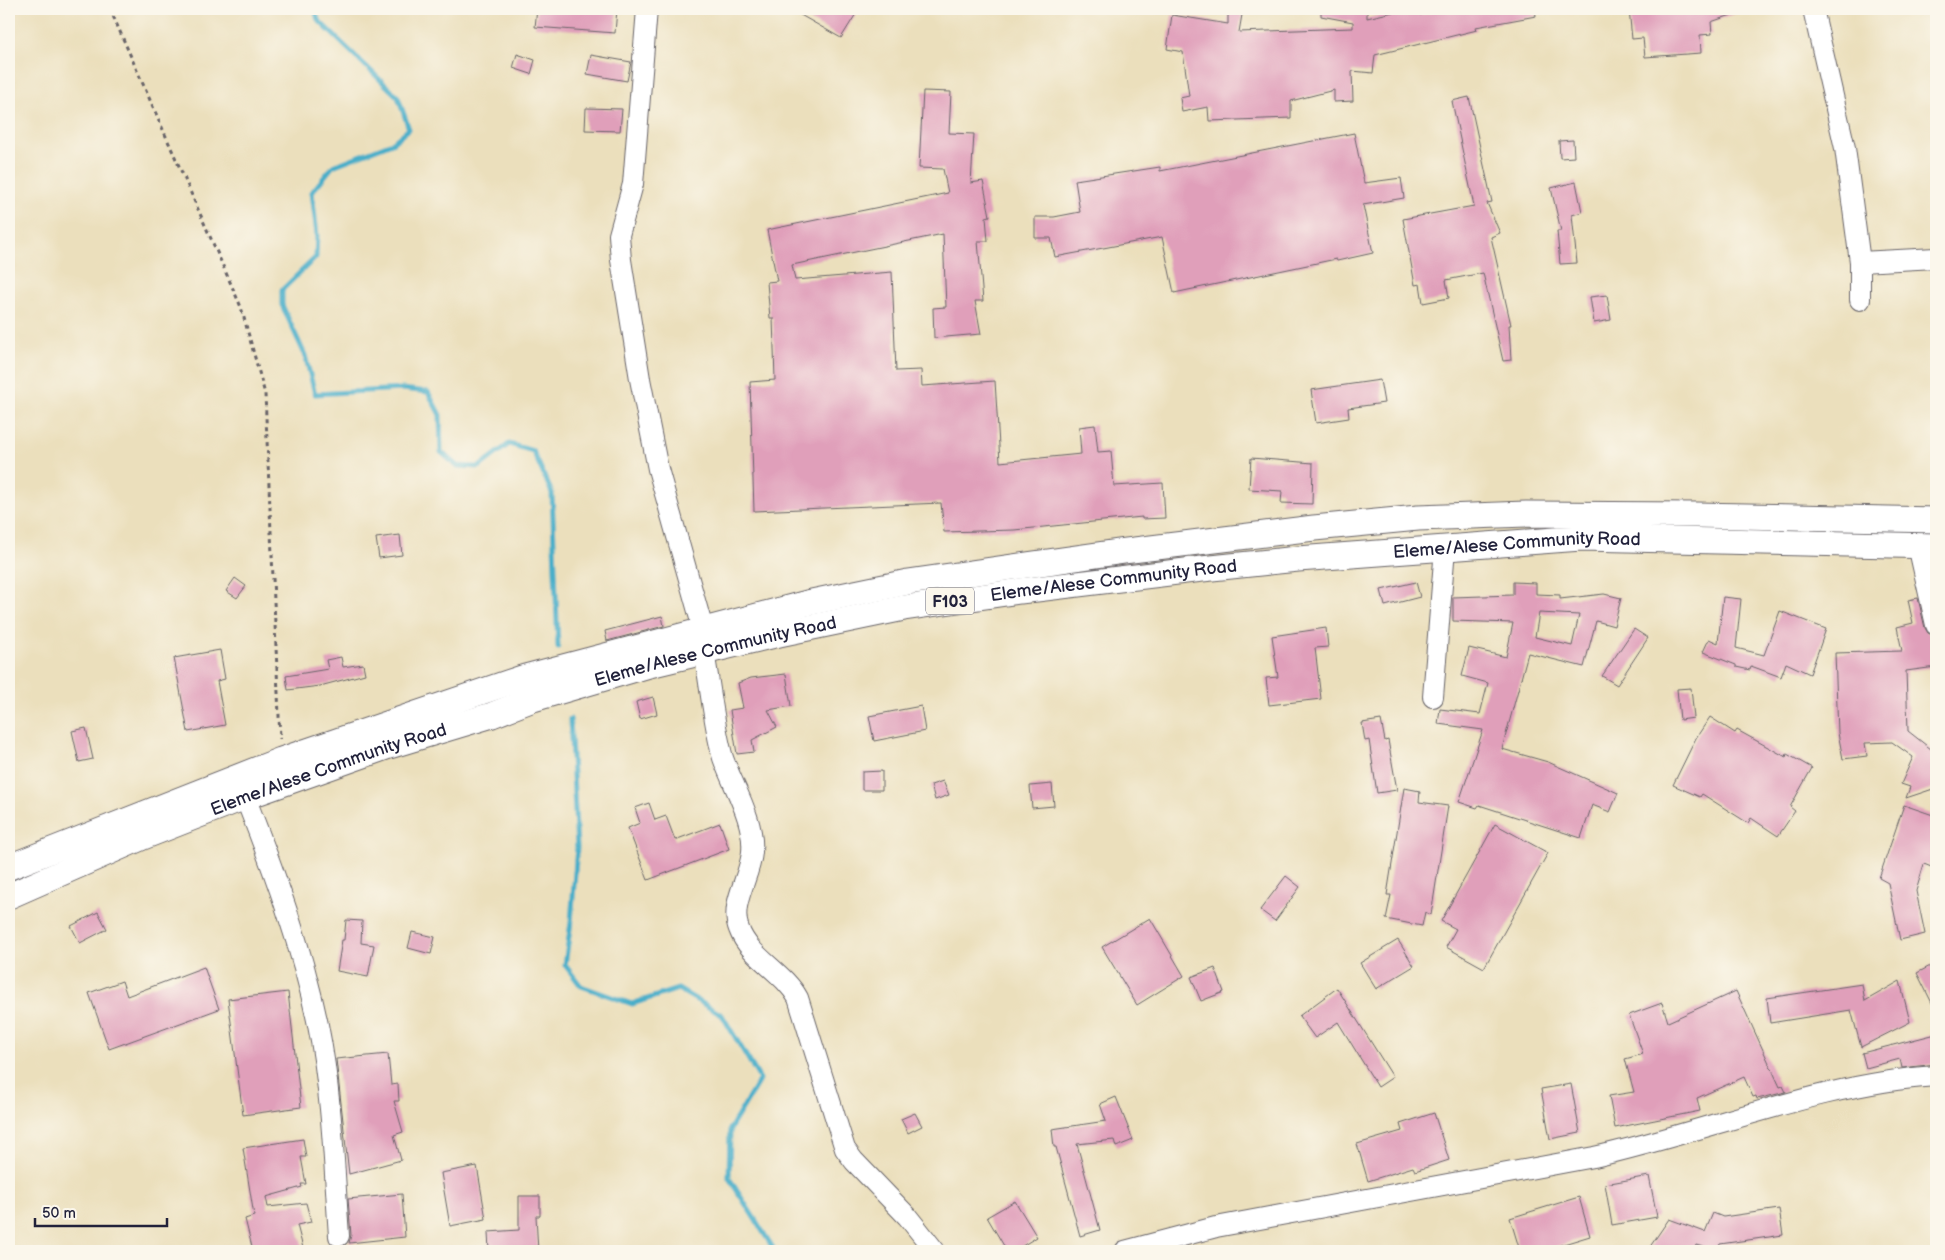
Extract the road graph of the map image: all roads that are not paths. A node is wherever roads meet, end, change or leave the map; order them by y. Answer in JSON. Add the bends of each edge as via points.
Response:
{"nodes":[{"id":1,"x":647,"y":9,"type":"edge"},
{"id":2,"x":1813,"y":9,"type":"edge"},
{"id":3,"x":1936,"y":258,"type":"edge"},
{"id":4,"x":1860,"y":262,"type":"junction"},
{"id":5,"x":1860,"y":300,"type":"dead end"},
{"id":6,"x":1936,"y":520,"type":"edge"},
{"id":7,"x":1927,"y":545,"type":"edge"},
{"id":8,"x":1445,"y":548,"type":"junction"},
{"id":9,"x":1936,"y":625,"type":"edge"},
{"id":10,"x":703,"y":641,"type":"junction"},
{"id":11,"x":1433,"y":697,"type":"dead end"},
{"id":12,"x":244,"y":798,"type":"junction"},
{"id":13,"x":9,"y":867,"type":"edge"},
{"id":14,"x":9,"y":896,"type":"edge"},
{"id":15,"x":1936,"y":1076,"type":"edge"},
{"id":16,"x":339,"y":1236,"type":"dead end"},
{"id":17,"x":936,"y":1251,"type":"edge"},
{"id":18,"x":1125,"y":1251,"type":"edge"}],
"edges":[{"from":1,"to":10,"type":"street","via":[[632,184],[619,235],[621,260],[658,469]]},
{"from":2,"to":4,"type":"street","via":[[1845,148]]},
{"from":3,"to":4,"type":"street"},
{"from":4,"to":5,"type":"street"},
{"from":6,"to":10,"type":"main road","name":"Eleme/Alese Community Road","number":"F103","via":[[1526,514],[1399,520],[1125,551],[908,582],[807,603]]},
{"from":7,"to":8,"type":"main road","name":"Eleme/Alese Community Road","number":"F103","via":[[1581,538]]},
{"from":7,"to":9,"type":"street"},
{"from":8,"to":10,"type":"main road","name":"Eleme/Alese Community Road","number":"F103","via":[[1289,560],[1020,591]]},
{"from":8,"to":11,"type":"street"},
{"from":10,"to":12,"type":"main road","name":"Eleme/Alese Community Road","number":"F103","via":[[648,666],[389,746]]},
{"from":10,"to":13,"type":"main road","name":"Eleme/Alese Community Road","number":"F103","via":[[525,677],[281,760]]},
{"from":10,"to":17,"type":"street","via":[[723,757],[741,797],[752,841],[750,863],[736,908],[738,928],[754,951],[791,984],[798,998],[846,1149]]},
{"from":12,"to":14,"type":"main road","name":"Eleme/Alese Community Road","number":"F103","via":[[142,837]]},
{"from":12,"to":16,"type":"street","via":[[273,869],[308,980],[318,1026],[329,1102]]},
{"from":15,"to":18,"type":"street","via":[[1882,1082],[1810,1099],[1594,1157],[1216,1227]]}]}
